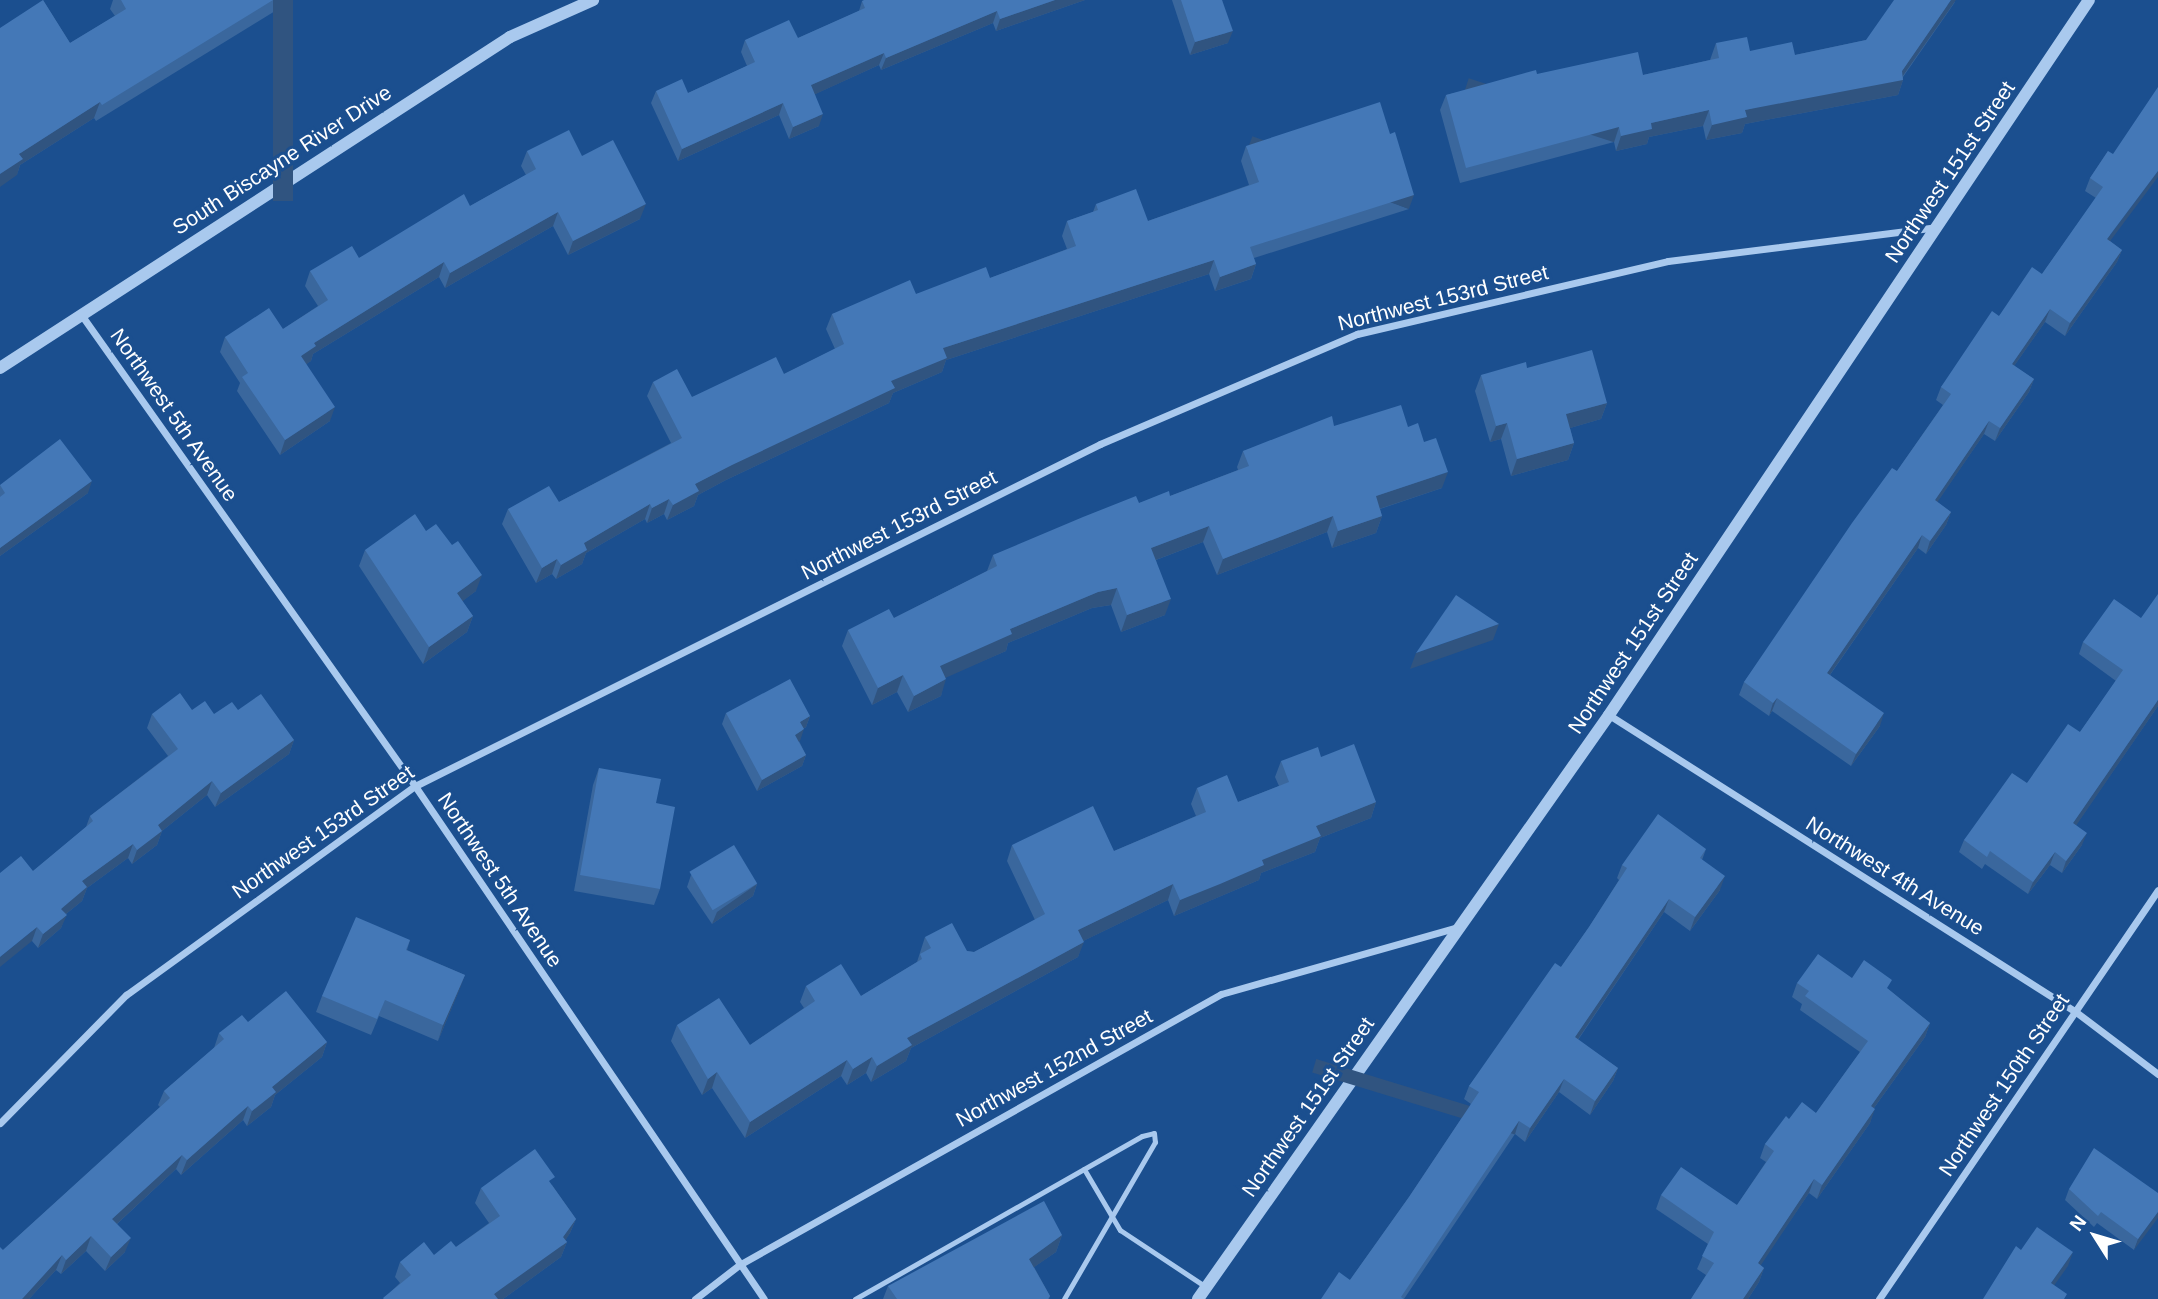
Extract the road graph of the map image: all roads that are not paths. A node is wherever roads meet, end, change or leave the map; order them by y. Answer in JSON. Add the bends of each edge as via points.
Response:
{"nodes":[{"id":1,"x":593,"y":0,"type":"edge"},
{"id":2,"x":2089,"y":0,"type":"edge"},
{"id":3,"x":1937,"y":227,"type":"junction"},
{"id":4,"x":80,"y":312,"type":"junction"},
{"id":5,"x":0,"y":368,"type":"edge"},
{"id":6,"x":1609,"y":715,"type":"junction"},
{"id":7,"x":415,"y":786,"type":"junction"},
{"id":8,"x":2158,"y":890,"type":"edge"},
{"id":9,"x":1457,"y":927,"type":"junction"},
{"id":10,"x":2076,"y":1012,"type":"junction"},
{"id":11,"x":2158,"y":1074,"type":"edge"},
{"id":12,"x":0,"y":1123,"type":"edge"},
{"id":13,"x":1084,"y":1169,"type":"junction"},
{"id":14,"x":1110,"y":1213,"type":"junction"},
{"id":15,"x":740,"y":1265,"type":"junction"},
{"id":16,"x":1206,"y":1287,"type":"junction"},
{"id":17,"x":695,"y":1299,"type":"edge"},
{"id":18,"x":764,"y":1299,"type":"edge"},
{"id":19,"x":855,"y":1299,"type":"edge"},
{"id":20,"x":1064,"y":1299,"type":"edge"},
{"id":21,"x":1198,"y":1299,"type":"edge"},
{"id":22,"x":1879,"y":1299,"type":"edge"}],
"edges":[{"from":1,"to":4,"type":"street","name":"South Biscayne River Drive","via":[[510,37]]},
{"from":2,"to":3,"type":"street","name":"Northwest 151st Street"},
{"from":3,"to":6,"type":"street","name":"Northwest 151st Street"},
{"from":3,"to":7,"type":"street","name":"Northwest 153rd Street","via":[[1668,261],[1357,334],[1100,444]]},
{"from":4,"to":5,"type":"street","name":"South Biscayne River Drive"},
{"from":4,"to":7,"type":"street","name":"Northwest 5th Avenue"},
{"from":6,"to":9,"type":"street","name":"Northwest 151st Street"},
{"from":6,"to":10,"type":"street","name":"Northwest 4th Avenue"},
{"from":7,"to":12,"type":"street","name":"Northwest 153rd Street","via":[[126,995]]},
{"from":7,"to":15,"type":"street","name":"Northwest 5th Avenue"},
{"from":8,"to":10,"type":"street","name":"Northwest 150th Street"},
{"from":9,"to":15,"type":"street","name":"Northwest 152nd Street","via":[[1221,994]]},
{"from":9,"to":16,"type":"street","name":"Northwest 151st Street"},
{"from":10,"to":11,"type":"street","name":"Northwest 4th Avenue"},
{"from":10,"to":22,"type":"street","name":"Northwest 150th Street"},
{"from":13,"to":14,"type":"lane"},
{"from":13,"to":14,"type":"lane","via":[[1154,1133],[1155,1142]]},
{"from":13,"to":19,"type":"lane"},
{"from":14,"to":16,"type":"lane","via":[[1119,1230]]},
{"from":14,"to":20,"type":"lane"},
{"from":15,"to":17,"type":"street","name":"Northwest 152nd Street"},
{"from":15,"to":18,"type":"street","name":"Northwest 5th Avenue"},
{"from":16,"to":21,"type":"street","name":"Northwest 151st Street"}]}
